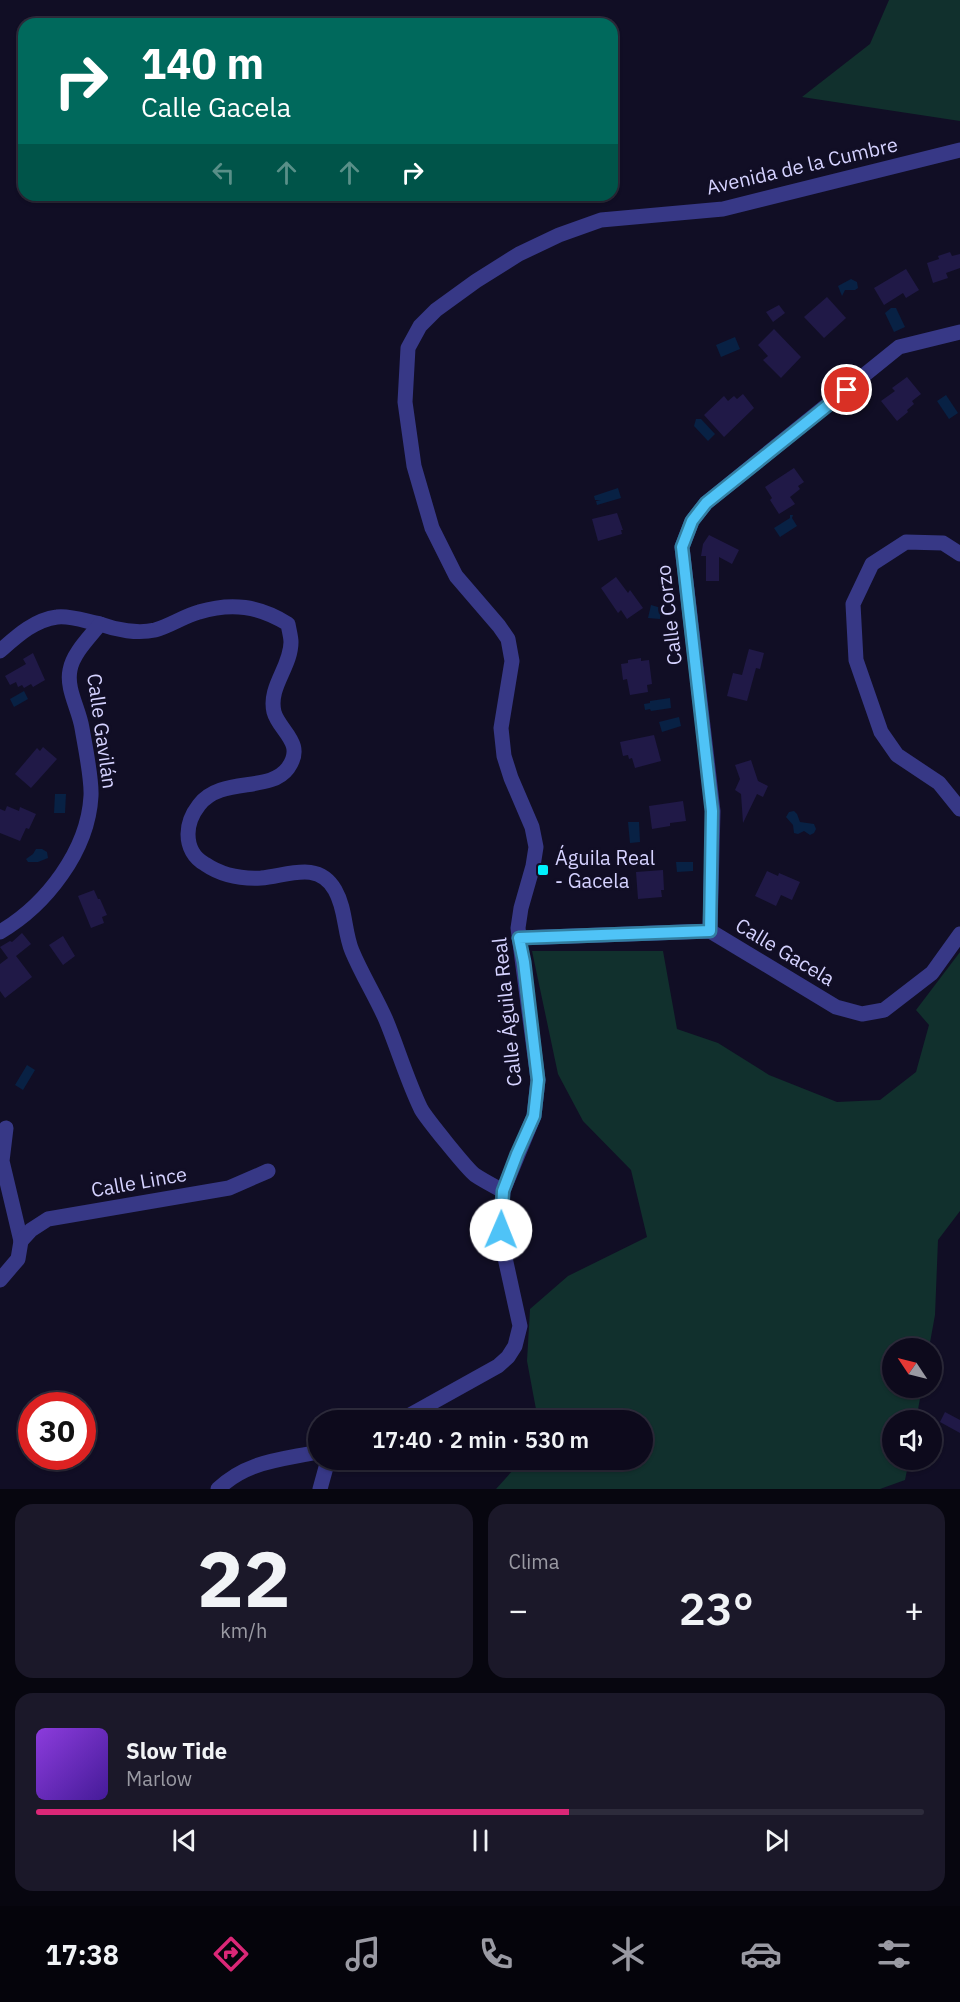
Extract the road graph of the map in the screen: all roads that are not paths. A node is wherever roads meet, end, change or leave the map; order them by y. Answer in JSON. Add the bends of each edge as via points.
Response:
{"nodes":[{"id":1,"x":960,"y":150,"type":"edge"},
{"id":2,"x":960,"y":332,"type":"edge"},
{"id":3,"x":408,"y":348,"type":"joint"},
{"id":4,"x":960,"y":554,"type":"edge"},
{"id":5,"x":100,"y":624,"type":"junction"},
{"id":6,"x":0,"y":651,"type":"edge"},
{"id":7,"x":960,"y":809,"type":"edge"},
{"id":8,"x":710,"y":931,"type":"junction"},
{"id":9,"x":0,"y":932,"type":"edge"},
{"id":10,"x":960,"y":934,"type":"edge"},
{"id":11,"x":519,"y":938,"type":"junction"},
{"id":12,"x":6,"y":1128,"type":"dead end"},
{"id":13,"x":268,"y":1171,"type":"dead end"},
{"id":14,"x":503,"y":1191,"type":"junction"},
{"id":15,"x":21,"y":1241,"type":"junction"},
{"id":16,"x":0,"y":1280,"type":"edge"},
{"id":17,"x":420,"y":1410,"type":"edge"},
{"id":18,"x":308,"y":1454,"type":"edge"},
{"id":19,"x":325,"y":1470,"type":"edge"},
{"id":20,"x":218,"y":1489,"type":"edge"},
{"id":21,"x":320,"y":1489,"type":"edge"}],
"edges":[{"from":1,"to":3,"type":"street","name":"Avenida de la Cumbre","via":[[723,208],[601,220],[559,235],[519,254],[436,310],[420,326]]},
{"from":2,"to":8,"type":"street","name":"Calle Corzo","via":[[899,347],[706,503],[692,521],[682,547],[712,811]]},
{"from":3,"to":11,"type":"street","name":"Calle Águila Real","via":[[405,402],[414,466],[432,528],[456,576],[508,639],[512,661],[501,728],[504,756],[536,847],[521,908]]},
{"from":4,"to":7,"type":"street","via":[[943,543],[906,542],[872,564],[853,604],[856,660],[881,732],[897,755],[939,783]]},
{"from":5,"to":6,"type":"street","via":[[59,616],[35,623]]},
{"from":5,"to":9,"type":"street","name":"Calle Gavilán","via":[[70,670],[92,794],[87,827],[68,864],[43,897]]},
{"from":5,"to":14,"type":"street","via":[[117,630],[154,630],[200,612],[242,606],[271,614],[288,624],[291,644],[273,694],[274,713],[294,745],[292,762],[273,779],[216,790],[202,801],[192,814],[189,845],[196,859],[232,876],[261,878],[311,872],[335,889],[351,949],[422,1110],[473,1174]]},
{"from":8,"to":10,"type":"street","name":"Calle Gacela","via":[[836,1007],[862,1014],[884,1010],[932,973]]},
{"from":8,"to":11,"type":"street","name":"Calle Gacela"},
{"from":11,"to":14,"type":"street","name":"Calle Águila Real","via":[[538,1080],[534,1116]]},
{"from":12,"to":15,"type":"street","via":[[2,1161]]},
{"from":13,"to":15,"type":"street","name":"Calle Lince","via":[[229,1188],[48,1219]]},
{"from":14,"to":17,"type":"street","name":"Calle Águila Real","via":[[503,1252],[520,1326],[515,1346],[498,1366]]},
{"from":15,"to":16,"type":"street","name":"Calle Lince","via":[[18,1259]]},
{"from":18,"to":20,"type":"street","via":[[262,1463],[242,1471]]},
{"from":19,"to":21,"type":"street"}]}
